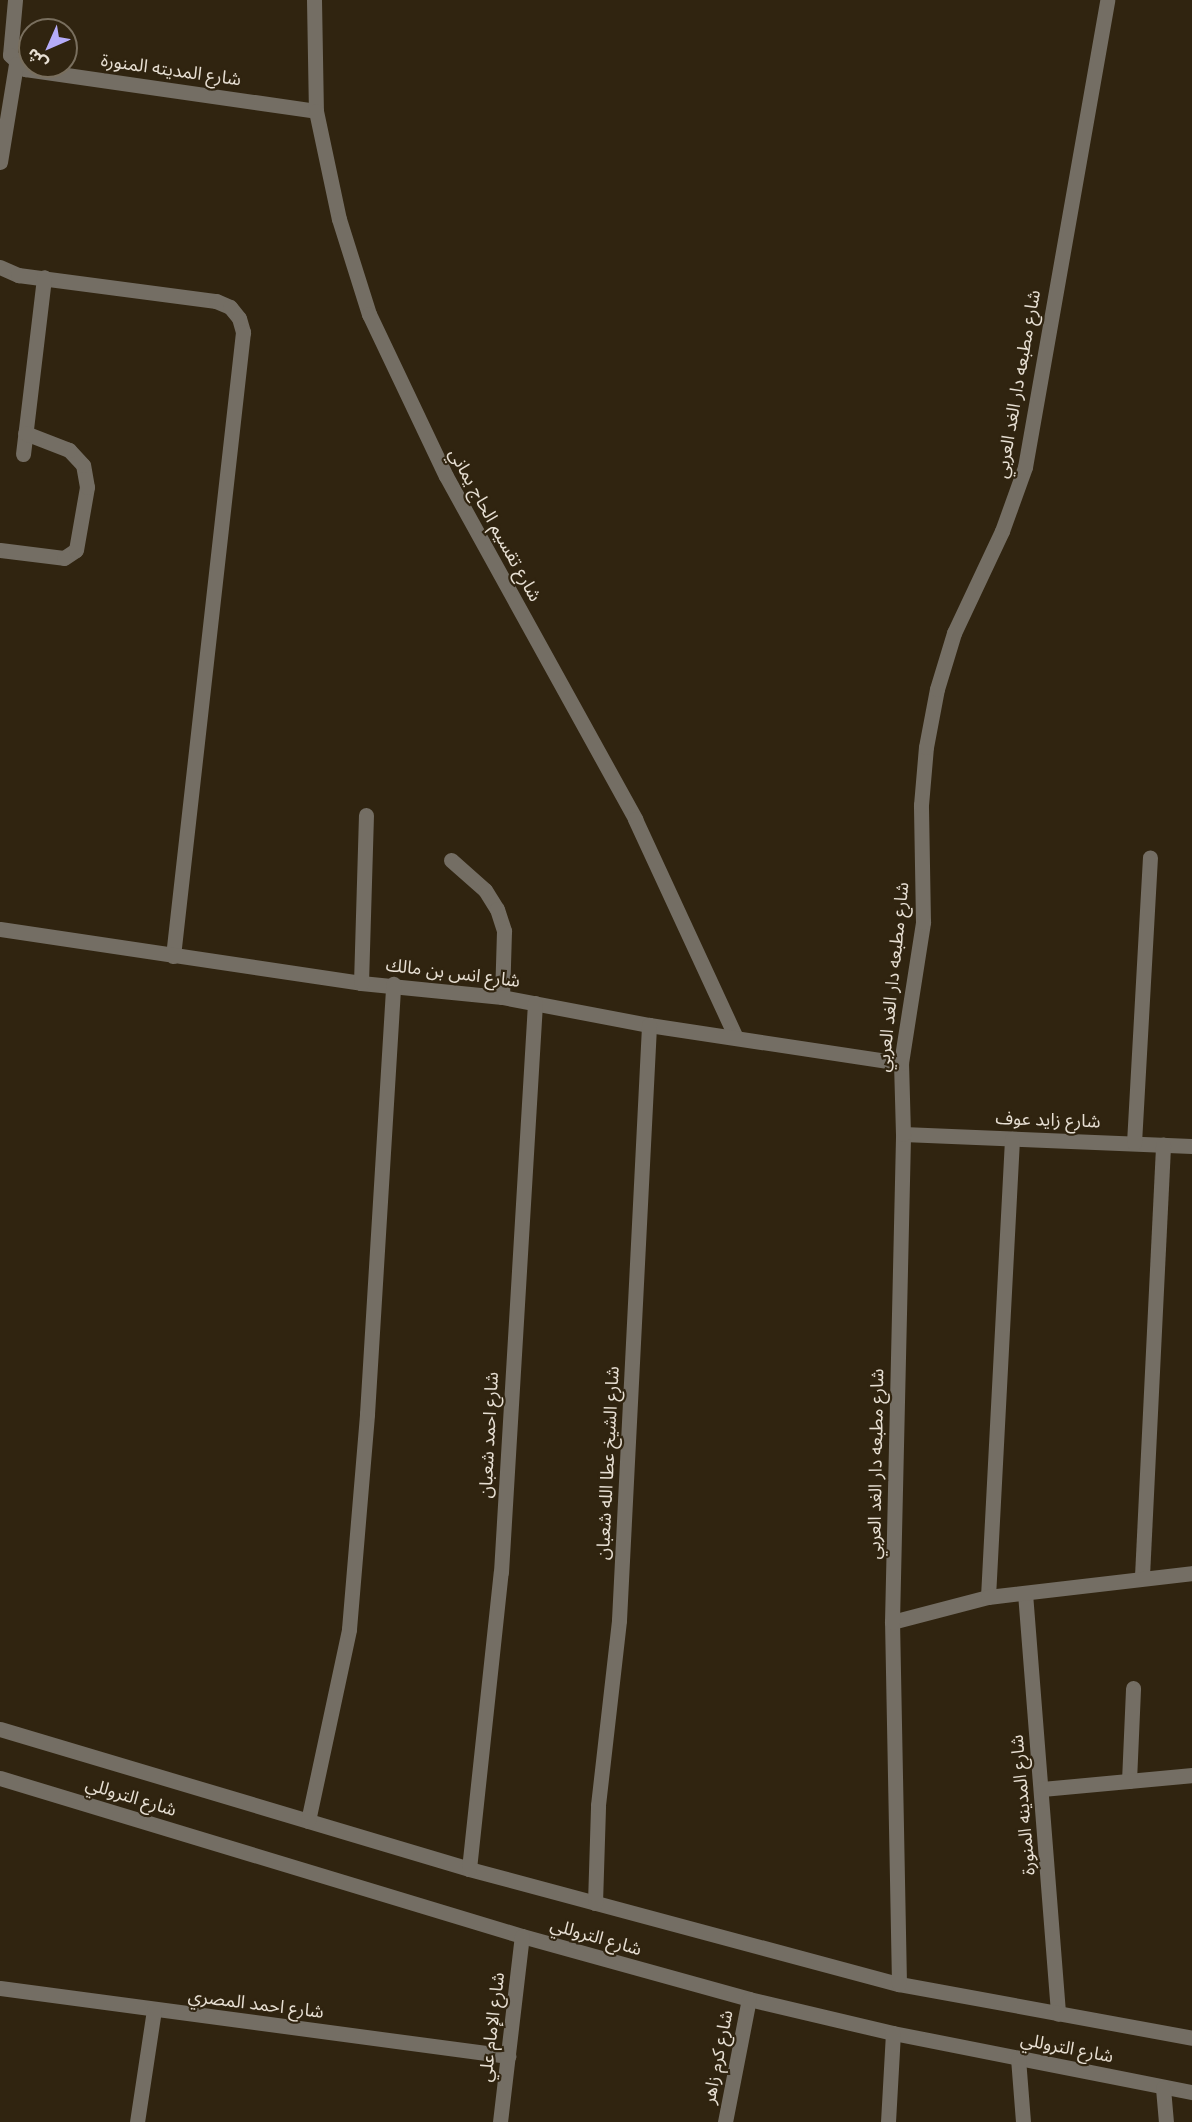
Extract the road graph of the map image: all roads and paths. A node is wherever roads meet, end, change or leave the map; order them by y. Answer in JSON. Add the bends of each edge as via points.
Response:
{"nodes":[{"id":1,"x":15,"y":0,"type":"edge"},
{"id":2,"x":314,"y":0,"type":"edge"},
{"id":3,"x":1107,"y":0,"type":"edge"},
{"id":4,"x":16,"y":64,"type":"junction"},
{"id":5,"x":316,"y":111,"type":"junction"},
{"id":6,"x":0,"y":162,"type":"edge"},
{"id":7,"x":0,"y":267,"type":"edge"},
{"id":8,"x":44,"y":277,"type":"junction"},
{"id":9,"x":25,"y":433,"type":"junction"},
{"id":10,"x":23,"y":454,"type":"dead end"},
{"id":11,"x":0,"y":550,"type":"edge"},
{"id":12,"x":366,"y":815,"type":"dead end"},
{"id":13,"x":1150,"y":857,"type":"dead end"},
{"id":14,"x":451,"y":860,"type":"dead end"},
{"id":15,"x":0,"y":929,"type":"edge"},
{"id":16,"x":173,"y":956,"type":"junction"},
{"id":17,"x":362,"y":983,"type":"junction"},
{"id":18,"x":393,"y":984,"type":"junction"},
{"id":19,"x":502,"y":997,"type":"junction"},
{"id":20,"x":535,"y":1003,"type":"junction"},
{"id":21,"x":649,"y":1025,"type":"junction"},
{"id":22,"x":736,"y":1038,"type":"junction"},
{"id":23,"x":901,"y":1063,"type":"junction"},
{"id":24,"x":903,"y":1134,"type":"junction"},
{"id":25,"x":1012,"y":1138,"type":"junction"},
{"id":26,"x":1134,"y":1143,"type":"junction"},
{"id":27,"x":1163,"y":1145,"type":"junction"},
{"id":28,"x":1192,"y":1146,"type":"edge"},
{"id":29,"x":1192,"y":1573,"type":"edge"},
{"id":30,"x":1142,"y":1576,"type":"junction"},
{"id":31,"x":1025,"y":1593,"type":"junction"},
{"id":32,"x":988,"y":1597,"type":"junction"},
{"id":33,"x":892,"y":1622,"type":"junction"},
{"id":34,"x":1133,"y":1688,"type":"dead end"},
{"id":35,"x":0,"y":1729,"type":"edge"},
{"id":36,"x":1192,"y":1775,"type":"edge"},
{"id":37,"x":0,"y":1778,"type":"edge"},
{"id":38,"x":1129,"y":1781,"type":"junction"},
{"id":39,"x":1042,"y":1789,"type":"junction"},
{"id":40,"x":308,"y":1821,"type":"junction"},
{"id":41,"x":469,"y":1869,"type":"junction"},
{"id":42,"x":595,"y":1903,"type":"junction"},
{"id":43,"x":522,"y":1936,"type":"junction"},
{"id":44,"x":899,"y":1984,"type":"junction"},
{"id":45,"x":0,"y":1988,"type":"edge"},
{"id":46,"x":749,"y":1999,"type":"junction"},
{"id":47,"x":154,"y":2010,"type":"junction"},
{"id":48,"x":1058,"y":2014,"type":"junction"},
{"id":49,"x":893,"y":2033,"type":"junction"},
{"id":50,"x":1192,"y":2038,"type":"edge"},
{"id":51,"x":508,"y":2056,"type":"junction"},
{"id":52,"x":1018,"y":2058,"type":"junction"},
{"id":53,"x":1162,"y":2088,"type":"junction"},
{"id":54,"x":1192,"y":2092,"type":"edge"},
{"id":55,"x":137,"y":2122,"type":"edge"},
{"id":56,"x":500,"y":2122,"type":"edge"},
{"id":57,"x":725,"y":2122,"type":"edge"},
{"id":58,"x":888,"y":2122,"type":"edge"},
{"id":59,"x":1023,"y":2122,"type":"edge"},
{"id":60,"x":1166,"y":2122,"type":"edge"}],
"edges":[{"from":1,"to":4,"type":"street","via":[[10,45]]},
{"from":2,"to":5,"type":"street","name":"شارع تقسيم الحاج يماني"},
{"from":3,"to":23,"type":"street","name":"شارع مطبعه دار الغد العربي","via":[[1025,467],[1011,510],[954,633],[928,735],[921,805],[923,922]]},
{"from":4,"to":5,"type":"street","name":"شارع المديته المنورة","via":[[25,69]]},
{"from":4,"to":6,"type":"street"},
{"from":5,"to":22,"type":"street","name":"شارع تقسيم الحاج يماني","via":[[339,219],[369,314],[405,396],[635,819]]},
{"from":7,"to":8,"type":"street","via":[[18,275]]},
{"from":8,"to":9,"type":"street"},
{"from":8,"to":16,"type":"street","via":[[216,301],[230,307],[243,332]]},
{"from":9,"to":10,"type":"street"},
{"from":9,"to":11,"type":"street","via":[[69,450],[83,465],[87,487],[76,550],[64,558]]},
{"from":12,"to":17,"type":"street"},
{"from":13,"to":26,"type":"street"},
{"from":14,"to":19,"type":"street","via":[[485,890],[497,909],[504,931]]},
{"from":15,"to":16,"type":"street","name":"شارع انس بن مالك"},
{"from":16,"to":17,"type":"street","name":"شارع انس بن مالك"},
{"from":17,"to":18,"type":"street","name":"شارع انس بن مالك"},
{"from":18,"to":19,"type":"street","name":"شارع انس بن مالك"},
{"from":18,"to":40,"type":"street","via":[[368,1414],[349,1629]]},
{"from":19,"to":20,"type":"street","name":"شارع انس بن مالك"},
{"from":20,"to":21,"type":"street","name":"شارع انس بن مالك"},
{"from":20,"to":41,"type":"street","name":"شارع احمد شعبان","via":[[501,1572]]},
{"from":21,"to":22,"type":"street","name":"شارع انس بن مالك"},
{"from":21,"to":42,"type":"street","name":"شارع الشيخ عطا الله شعبان","via":[[619,1620],[597,1816]]},
{"from":22,"to":23,"type":"street","name":"شارع انس بن مالك"},
{"from":23,"to":24,"type":"street","name":"شارع مطبعه دار الغد العربي"},
{"from":24,"to":25,"type":"street","name":"شارع زايد عوف"},
{"from":24,"to":33,"type":"street","name":"شارع مطبعه دار الغد العربي"},
{"from":25,"to":26,"type":"street","name":"شارع زايد عوف"},
{"from":25,"to":32,"type":"street"},
{"from":26,"to":27,"type":"street","name":"شارع زايد عوف"},
{"from":27,"to":28,"type":"street","name":"شارع زايد عوف"},
{"from":27,"to":30,"type":"street"},
{"from":29,"to":30,"type":"street"},
{"from":30,"to":31,"type":"street"},
{"from":31,"to":32,"type":"street"},
{"from":31,"to":39,"type":"street","name":"شارع المدينه المنورة"},
{"from":32,"to":33,"type":"street"},
{"from":33,"to":44,"type":"street","name":"شارع مطبعه دار الغد العربي"},
{"from":34,"to":38,"type":"street"},
{"from":35,"to":40,"type":"street","name":"شارع التروللي"},
{"from":36,"to":38,"type":"street"},
{"from":37,"to":43,"type":"street","name":"شارع التروللي"},
{"from":38,"to":39,"type":"street"},
{"from":39,"to":48,"type":"street","name":"شارع المدينه المنورة"},
{"from":40,"to":41,"type":"street","name":"شارع التروللي"},
{"from":41,"to":42,"type":"street","name":"شارع التروللي"},
{"from":42,"to":44,"type":"street","name":"شارع التروللي"},
{"from":43,"to":46,"type":"street","name":"شارع التروللي"},
{"from":43,"to":51,"type":"street","name":"شارع الإمام علي"},
{"from":44,"to":48,"type":"street","name":"شارع التروللي"},
{"from":45,"to":47,"type":"street","name":"شارع احمد المصري"},
{"from":46,"to":49,"type":"street","name":"شارع التروللي"},
{"from":46,"to":57,"type":"street","name":"شارع كرم زاهر"},
{"from":47,"to":51,"type":"street","name":"شارع احمد المصري"},
{"from":47,"to":55,"type":"street"},
{"from":48,"to":50,"type":"street","name":"شارع التروللي"},
{"from":49,"to":52,"type":"street","name":"شارع التروللي"},
{"from":49,"to":58,"type":"street"},
{"from":51,"to":56,"type":"street","name":"شارع الإمام علي"},
{"from":52,"to":53,"type":"street","name":"شارع التروللي"},
{"from":52,"to":59,"type":"street"},
{"from":53,"to":54,"type":"street","name":"شارع التروللي"},
{"from":53,"to":60,"type":"street"}]}
